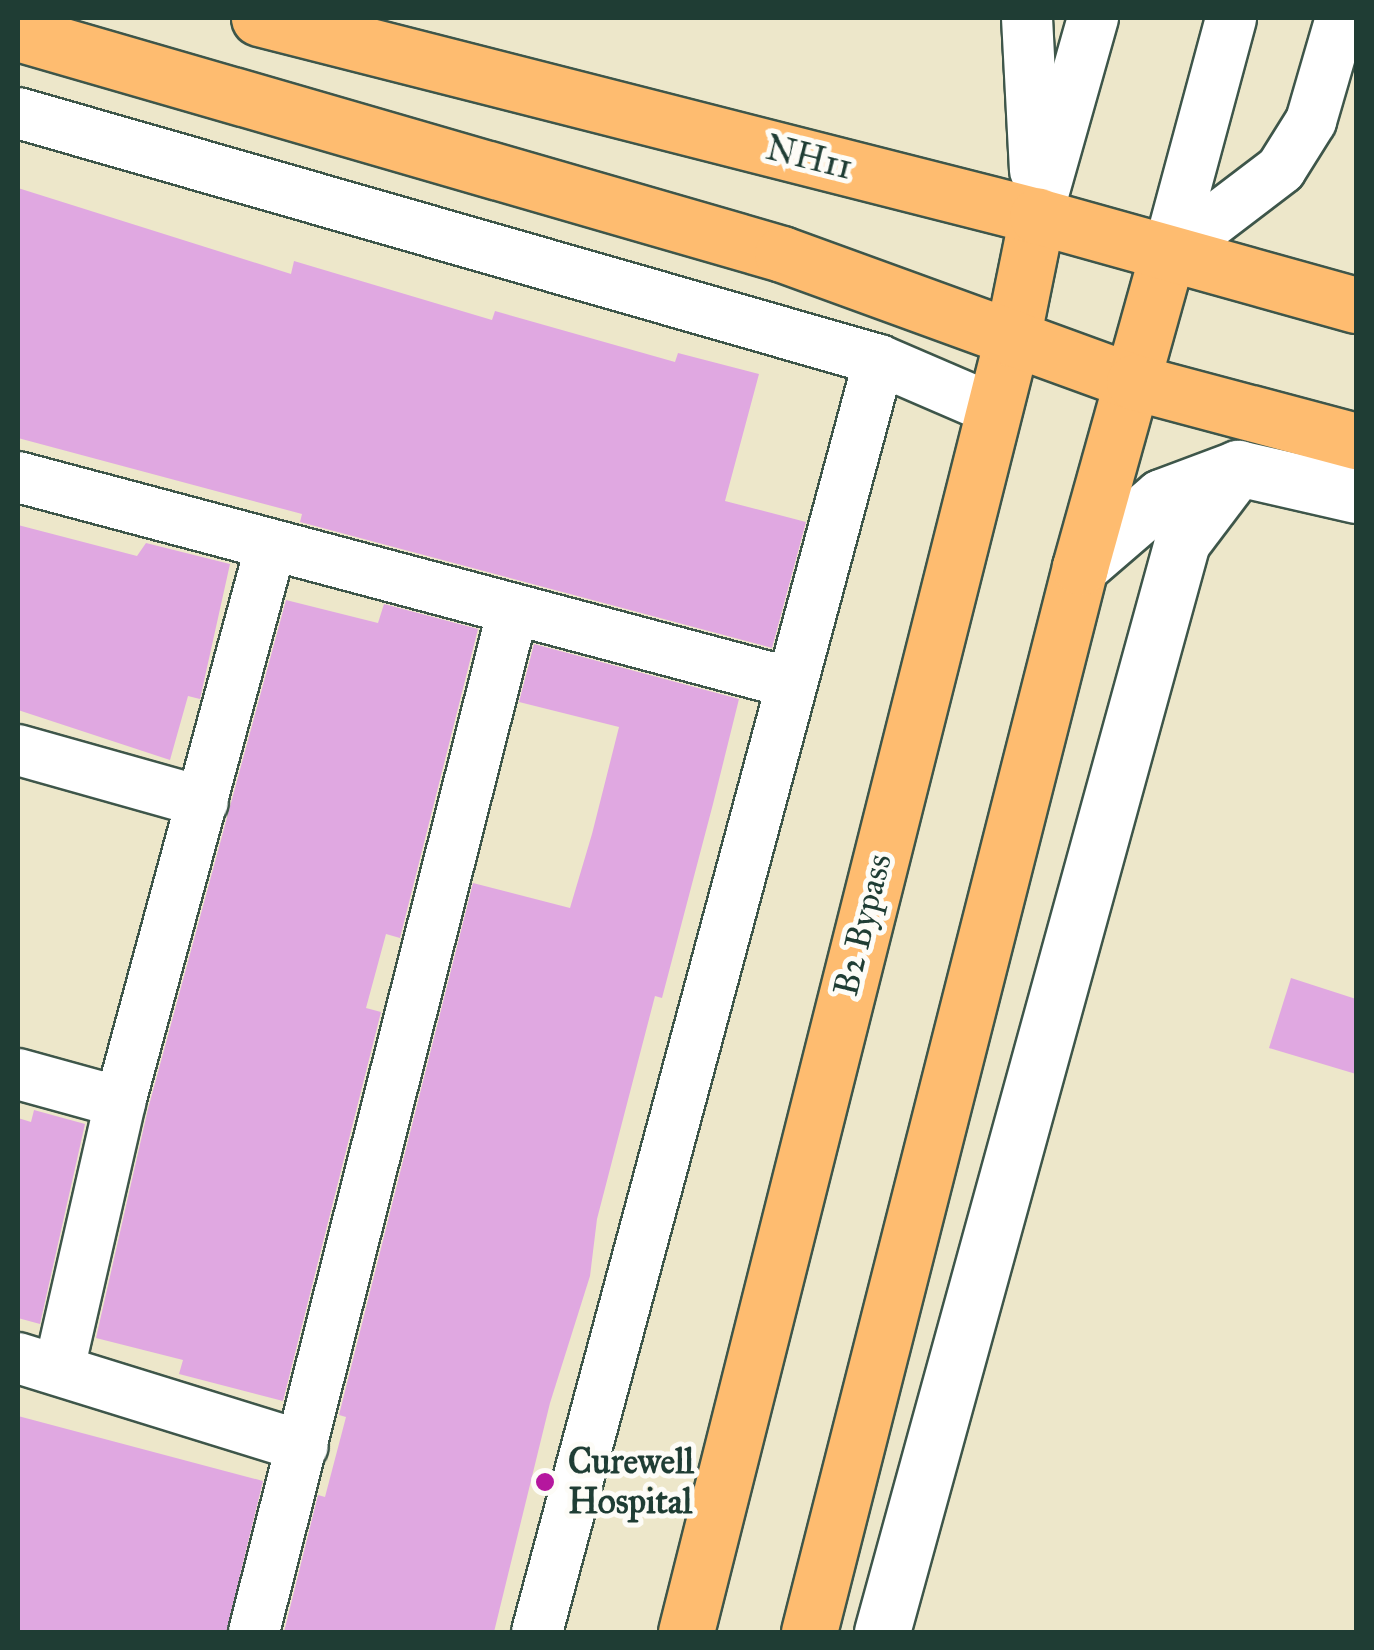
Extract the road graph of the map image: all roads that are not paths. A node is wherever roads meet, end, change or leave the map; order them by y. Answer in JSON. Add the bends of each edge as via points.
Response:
{"nodes":[{"id":1,"x":259,"y":18,"type":"edge"},
{"id":2,"x":1027,"y":18,"type":"edge"},
{"id":3,"x":1093,"y":18,"type":"edge"},
{"id":4,"x":1231,"y":18,"type":"edge"},
{"id":5,"x":1342,"y":18,"type":"edge"},
{"id":6,"x":339,"y":28,"type":"edge"},
{"id":7,"x":18,"y":34,"type":"edge"},
{"id":8,"x":18,"y":113,"type":"edge"},
{"id":9,"x":1037,"y":216,"type":"junction"},
{"id":10,"x":1167,"y":256,"type":"junction"},
{"id":11,"x":1356,"y":305,"type":"edge"},
{"id":12,"x":1012,"y":339,"type":"junction"},
{"id":13,"x":879,"y":360,"type":"junction"},
{"id":14,"x":1134,"y":382,"type":"junction"},
{"id":15,"x":993,"y":409,"type":"junction"},
{"id":16,"x":1356,"y":441,"type":"edge"},
{"id":17,"x":1238,"y":468,"type":"junction"},
{"id":18,"x":18,"y":477,"type":"edge"},
{"id":19,"x":1356,"y":496,"type":"edge"},
{"id":20,"x":270,"y":548,"type":"junction"},
{"id":21,"x":1080,"y":567,"type":"junction"},
{"id":22,"x":513,"y":610,"type":"junction"},
{"id":23,"x":792,"y":682,"type":"junction"},
{"id":24,"x":18,"y":750,"type":"edge"},
{"id":25,"x":203,"y":802,"type":"junction"},
{"id":26,"x":18,"y":1074,"type":"edge"},
{"id":27,"x":120,"y":1102,"type":"junction"},
{"id":28,"x":38,"y":1364,"type":"edge"},
{"id":29,"x":303,"y":1446,"type":"junction"},
{"id":30,"x":254,"y":1632,"type":"edge"},
{"id":31,"x":536,"y":1632,"type":"edge"},
{"id":32,"x":686,"y":1632,"type":"edge"},
{"id":33,"x":809,"y":1632,"type":"edge"},
{"id":34,"x":882,"y":1632,"type":"edge"}],
"edges":[{"from":1,"to":6,"type":"main road","name":"NH11"},
{"from":2,"to":9,"type":"street"},
{"from":3,"to":9,"type":"street"},
{"from":4,"to":10,"type":"street"},
{"from":5,"to":10,"type":"street","via":[[1311,121],[1281,169]]},
{"from":6,"to":9,"type":"main road","name":"NH11"},
{"from":7,"to":12,"type":"main road","via":[[782,254]]},
{"from":8,"to":13,"type":"street"},
{"from":9,"to":10,"type":"main road","name":"NH11"},
{"from":9,"to":12,"type":"main road","name":"B2 Bypass"},
{"from":10,"to":11,"type":"main road","name":"NH11"},
{"from":10,"to":14,"type":"main road"},
{"from":12,"to":14,"type":"main road"},
{"from":12,"to":15,"type":"main road","name":"B2 Bypass"},
{"from":13,"to":15,"type":"street"},
{"from":13,"to":23,"type":"street"},
{"from":14,"to":16,"type":"main road"},
{"from":14,"to":21,"type":"main road"},
{"from":15,"to":32,"type":"main road","name":"B2 Bypass"},
{"from":17,"to":19,"type":"street"},
{"from":17,"to":21,"type":"street","via":[[1162,496]]},
{"from":17,"to":34,"type":"street","via":[[1182,542]]},
{"from":18,"to":20,"type":"street"},
{"from":20,"to":22,"type":"street"},
{"from":20,"to":25,"type":"street"},
{"from":21,"to":33,"type":"main road"},
{"from":22,"to":23,"type":"street"},
{"from":22,"to":29,"type":"street"},
{"from":23,"to":31,"type":"street"},
{"from":24,"to":25,"type":"street"},
{"from":25,"to":27,"type":"street"},
{"from":26,"to":27,"type":"street"},
{"from":27,"to":28,"type":"street"},
{"from":28,"to":29,"type":"street"},
{"from":29,"to":30,"type":"street"}]}
